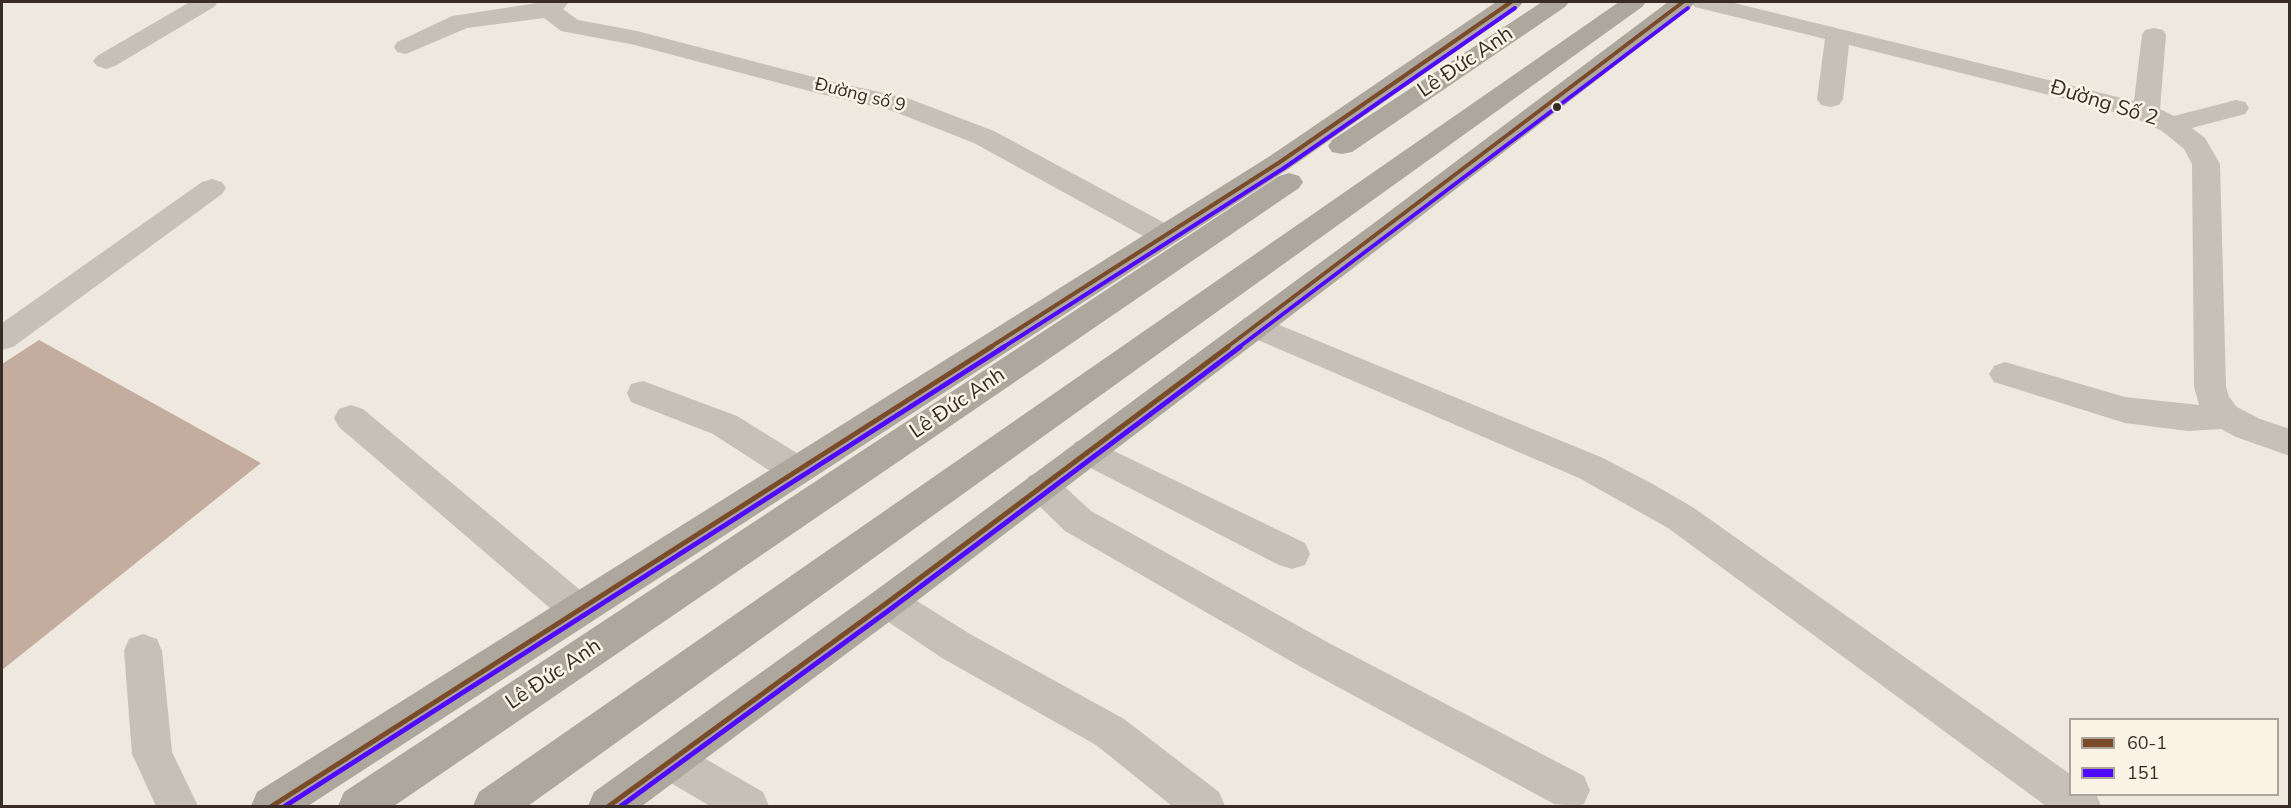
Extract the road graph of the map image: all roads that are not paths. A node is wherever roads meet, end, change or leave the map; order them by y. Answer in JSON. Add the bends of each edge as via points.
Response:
{"nodes":[{"id":1,"x":206,"y":2,"type":"edge"},
{"id":2,"x":1511,"y":2,"type":"edge"},
{"id":3,"x":1557,"y":2,"type":"edge"},
{"id":4,"x":1634,"y":2,"type":"edge"},
{"id":5,"x":1683,"y":2,"type":"edge"},
{"id":6,"x":1703,"y":2,"type":"edge"},
{"id":7,"x":553,"y":5,"type":"edge"},
{"id":8,"x":2154,"y":35,"type":"dead end"},
{"id":9,"x":1838,"y":36,"type":"junction"},
{"id":10,"x":406,"y":47,"type":"dead end"},
{"id":11,"x":106,"y":61,"type":"dead end"},
{"id":12,"x":1830,"y":99,"type":"dead end"},
{"id":13,"x":2236,"y":108,"type":"dead end"},
{"id":14,"x":2146,"y":113,"type":"junction"},
{"id":15,"x":2171,"y":125,"type":"junction"},
{"id":16,"x":212,"y":188,"type":"dead end"},
{"id":17,"x":1164,"y":235,"type":"junction"},
{"id":18,"x":1256,"y":326,"type":"junction"},
{"id":19,"x":2,"y":339,"type":"edge"},
{"id":20,"x":2005,"y":374,"type":"dead end"},
{"id":21,"x":643,"y":393,"type":"dead end"},
{"id":22,"x":2225,"y":416,"type":"junction"},
{"id":23,"x":351,"y":418,"type":"dead end"},
{"id":24,"x":2289,"y":443,"type":"edge"},
{"id":25,"x":1087,"y":451,"type":"junction"},
{"id":26,"x":796,"y":470,"type":"junction"},
{"id":27,"x":1041,"y":486,"type":"junction"},
{"id":28,"x":1292,"y":554,"type":"dead end"},
{"id":29,"x":888,"y":602,"type":"junction"},
{"id":30,"x":578,"y":610,"type":"junction"},
{"id":31,"x":143,"y":651,"type":"dead end"},
{"id":32,"x":671,"y":761,"type":"junction"},
{"id":33,"x":1569,"y":790,"type":"dead end"},
{"id":34,"x":177,"y":807,"type":"edge"},
{"id":35,"x":272,"y":807,"type":"edge"},
{"id":36,"x":359,"y":807,"type":"edge"},
{"id":37,"x":494,"y":807,"type":"edge"},
{"id":38,"x":609,"y":807,"type":"edge"},
{"id":39,"x":748,"y":807,"type":"edge"},
{"id":40,"x":1204,"y":807,"type":"edge"},
{"id":41,"x":2080,"y":807,"type":"edge"}],
"edges":[{"from":1,"to":11,"type":"street"},
{"from":2,"to":17,"type":"highway","name":"Lê Đức Anh","via":[[1280,162]]},
{"from":3,"to":36,"type":"highway","name":"Lê Đức Anh"},
{"from":4,"to":37,"type":"highway"},
{"from":5,"to":18,"type":"highway"},
{"from":6,"to":9,"type":"street","name":"Đường Số 2"},
{"from":7,"to":10,"type":"street","via":[[460,21]]},
{"from":7,"to":17,"type":"street","name":"Đường số 9","via":[[570,26],[637,38],[898,104],[984,137]]},
{"from":8,"to":14,"type":"street"},
{"from":9,"to":12,"type":"street"},
{"from":9,"to":14,"type":"street","name":"Đường Số 2"},
{"from":13,"to":15,"type":"street"},
{"from":14,"to":15,"type":"street","name":"Đường Số 2"},
{"from":15,"to":22,"type":"street","name":"Đường Số 2","via":[[2195,144],[2206,164],[2210,386],[2213,401]]},
{"from":16,"to":19,"type":"street"},
{"from":17,"to":26,"type":"highway","name":"Lê Đức Anh"},
{"from":18,"to":25,"type":"highway"},
{"from":18,"to":41,"type":"street","via":[[1590,468],[1639,493],[1681,518]]},
{"from":20,"to":22,"type":"street","via":[[2126,410],[2188,418]]},
{"from":21,"to":26,"type":"street","via":[[725,425]]},
{"from":22,"to":24,"type":"street"},
{"from":23,"to":30,"type":"street"},
{"from":25,"to":27,"type":"highway"},
{"from":25,"to":28,"type":"street"},
{"from":26,"to":30,"type":"highway","name":"Lê Đức Anh"},
{"from":27,"to":29,"type":"highway"},
{"from":27,"to":33,"type":"street","via":[[1078,521],[1316,655]]},
{"from":29,"to":32,"type":"highway"},
{"from":29,"to":40,"type":"street","via":[[956,646],[1110,732]]},
{"from":30,"to":35,"type":"highway","name":"Lê Đức Anh"},
{"from":31,"to":34,"type":"street","via":[[152,754]]},
{"from":32,"to":38,"type":"highway"},
{"from":32,"to":39,"type":"street"}]}
